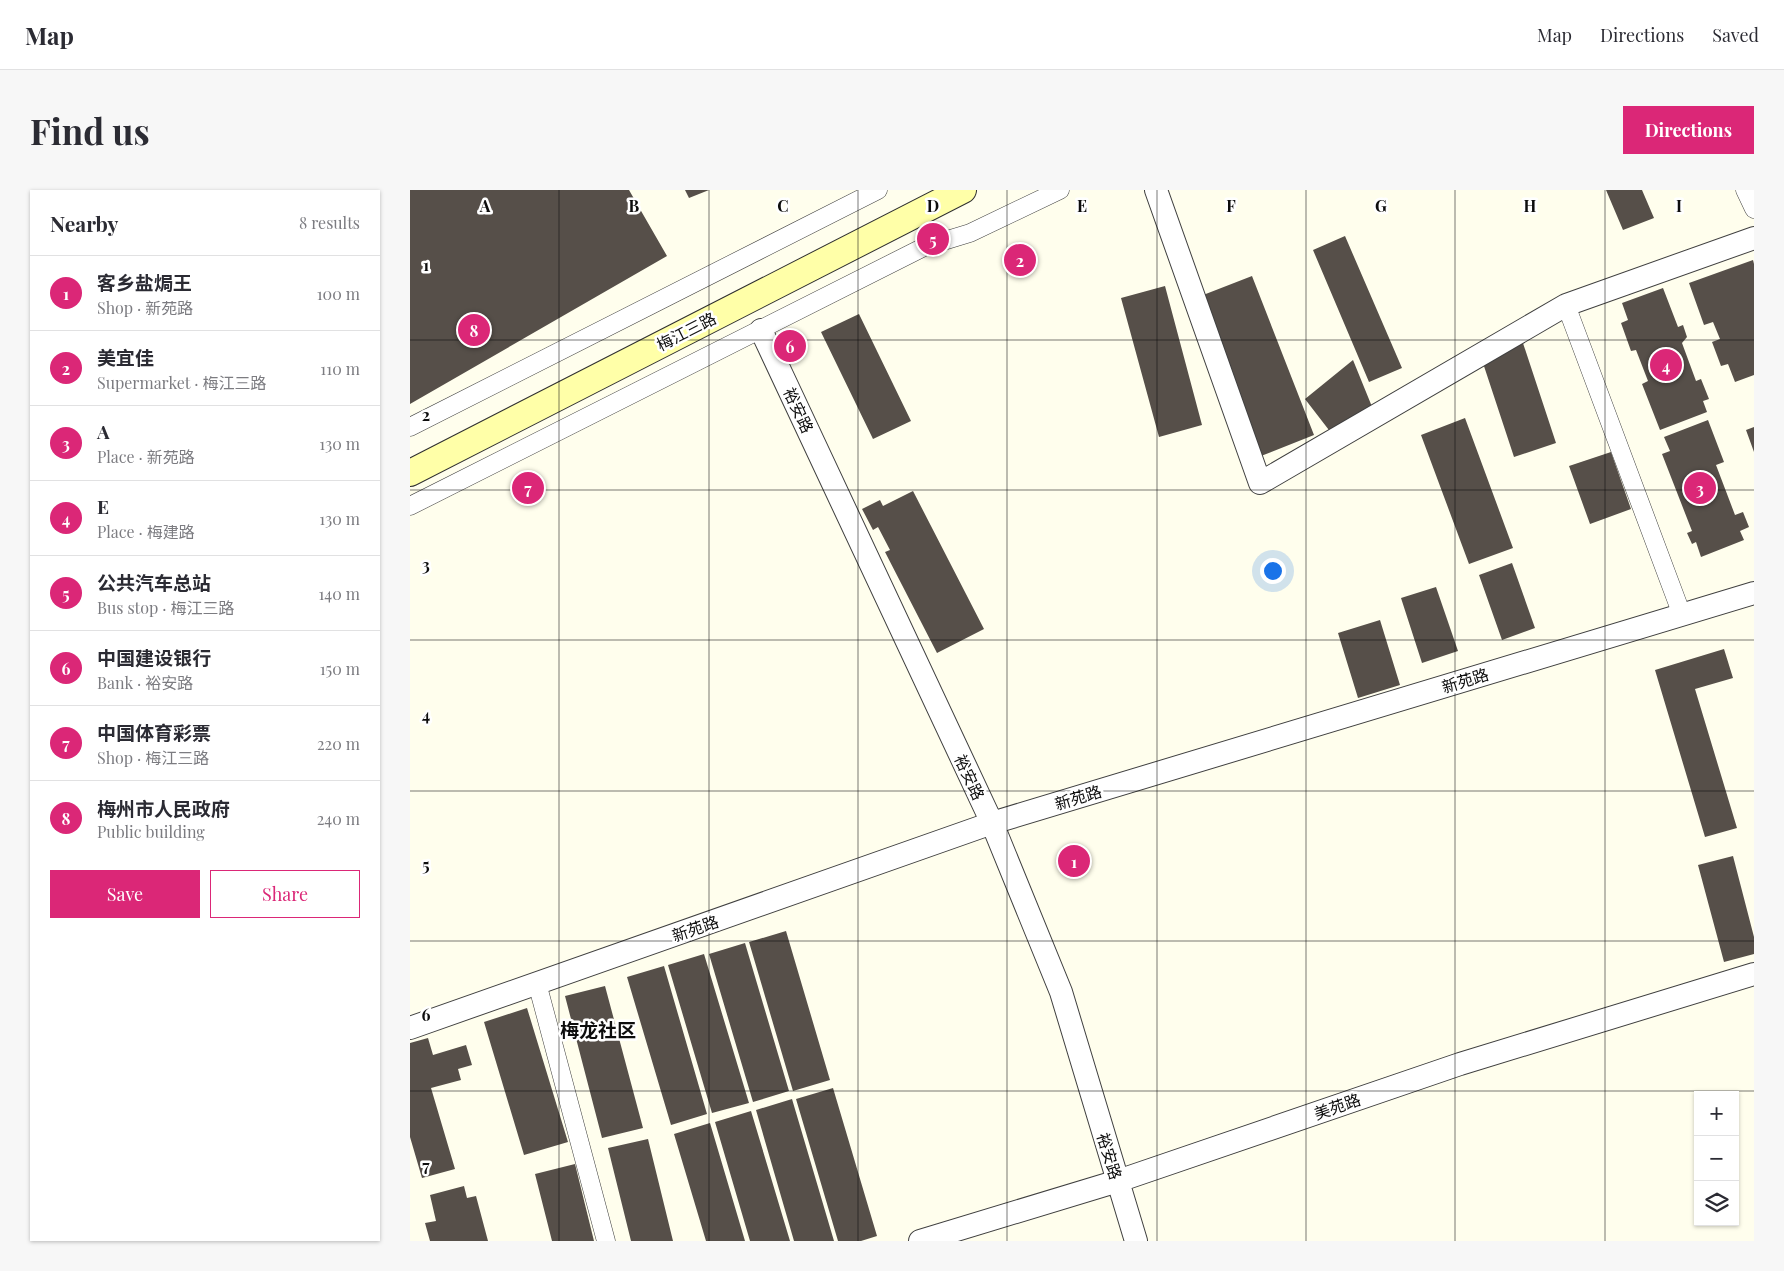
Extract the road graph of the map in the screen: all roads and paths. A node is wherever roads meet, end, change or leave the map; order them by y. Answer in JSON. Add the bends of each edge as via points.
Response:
{"nodes":[{"id":1,"x":878,"y":190,"type":"edge"},
{"id":2,"x":963,"y":190,"type":"edge"},
{"id":3,"x":1060,"y":190,"type":"edge"},
{"id":4,"x":1156,"y":190,"type":"edge"},
{"id":5,"x":1745,"y":190,"type":"edge"},
{"id":6,"x":1754,"y":209,"type":"edge"},
{"id":7,"x":1754,"y":238,"type":"edge"},
{"id":8,"x":1566,"y":305,"type":"junction"},
{"id":9,"x":762,"y":330,"type":"junction"},
{"id":10,"x":410,"y":427,"type":"edge"},
{"id":11,"x":410,"y":472,"type":"edge"},
{"id":12,"x":410,"y":506,"type":"edge"},
{"id":13,"x":1754,"y":593,"type":"edge"},
{"id":14,"x":1682,"y":615,"type":"junction"},
{"id":15,"x":992,"y":823,"type":"junction"},
{"id":16,"x":1754,"y":974,"type":"edge"},
{"id":17,"x":537,"y":984,"type":"junction"},
{"id":18,"x":410,"y":1028,"type":"edge"},
{"id":19,"x":1118,"y":1181,"type":"junction"},
{"id":20,"x":606,"y":1241,"type":"edge"},
{"id":21,"x":920,"y":1241,"type":"edge"},
{"id":22,"x":1136,"y":1241,"type":"edge"}],
"edges":[{"from":1,"to":10,"type":"street"},
{"from":2,"to":11,"type":"main road","name":"梅江三路"},
{"from":3,"to":9,"type":"street","via":[[970,232],[924,247]]},
{"from":4,"to":8,"type":"street","via":[[1260,483]]},
{"from":5,"to":6,"type":"street"},
{"from":7,"to":8,"type":"street"},
{"from":8,"to":14,"type":"street"},
{"from":9,"to":12,"type":"street"},
{"from":9,"to":15,"type":"street","name":"裕安路"},
{"from":13,"to":14,"type":"street","name":"新苑路"},
{"from":14,"to":15,"type":"street","name":"新苑路"},
{"from":15,"to":17,"type":"street","name":"新苑路"},
{"from":15,"to":19,"type":"street","name":"裕安路","via":[[1061,992]]},
{"from":16,"to":19,"type":"street","name":"美苑路","via":[[1460,1064]]},
{"from":17,"to":18,"type":"street","name":"新苑路"},
{"from":17,"to":20,"type":"street"},
{"from":19,"to":21,"type":"street","name":"美苑路"},
{"from":19,"to":22,"type":"street","name":"裕安路"}]}
